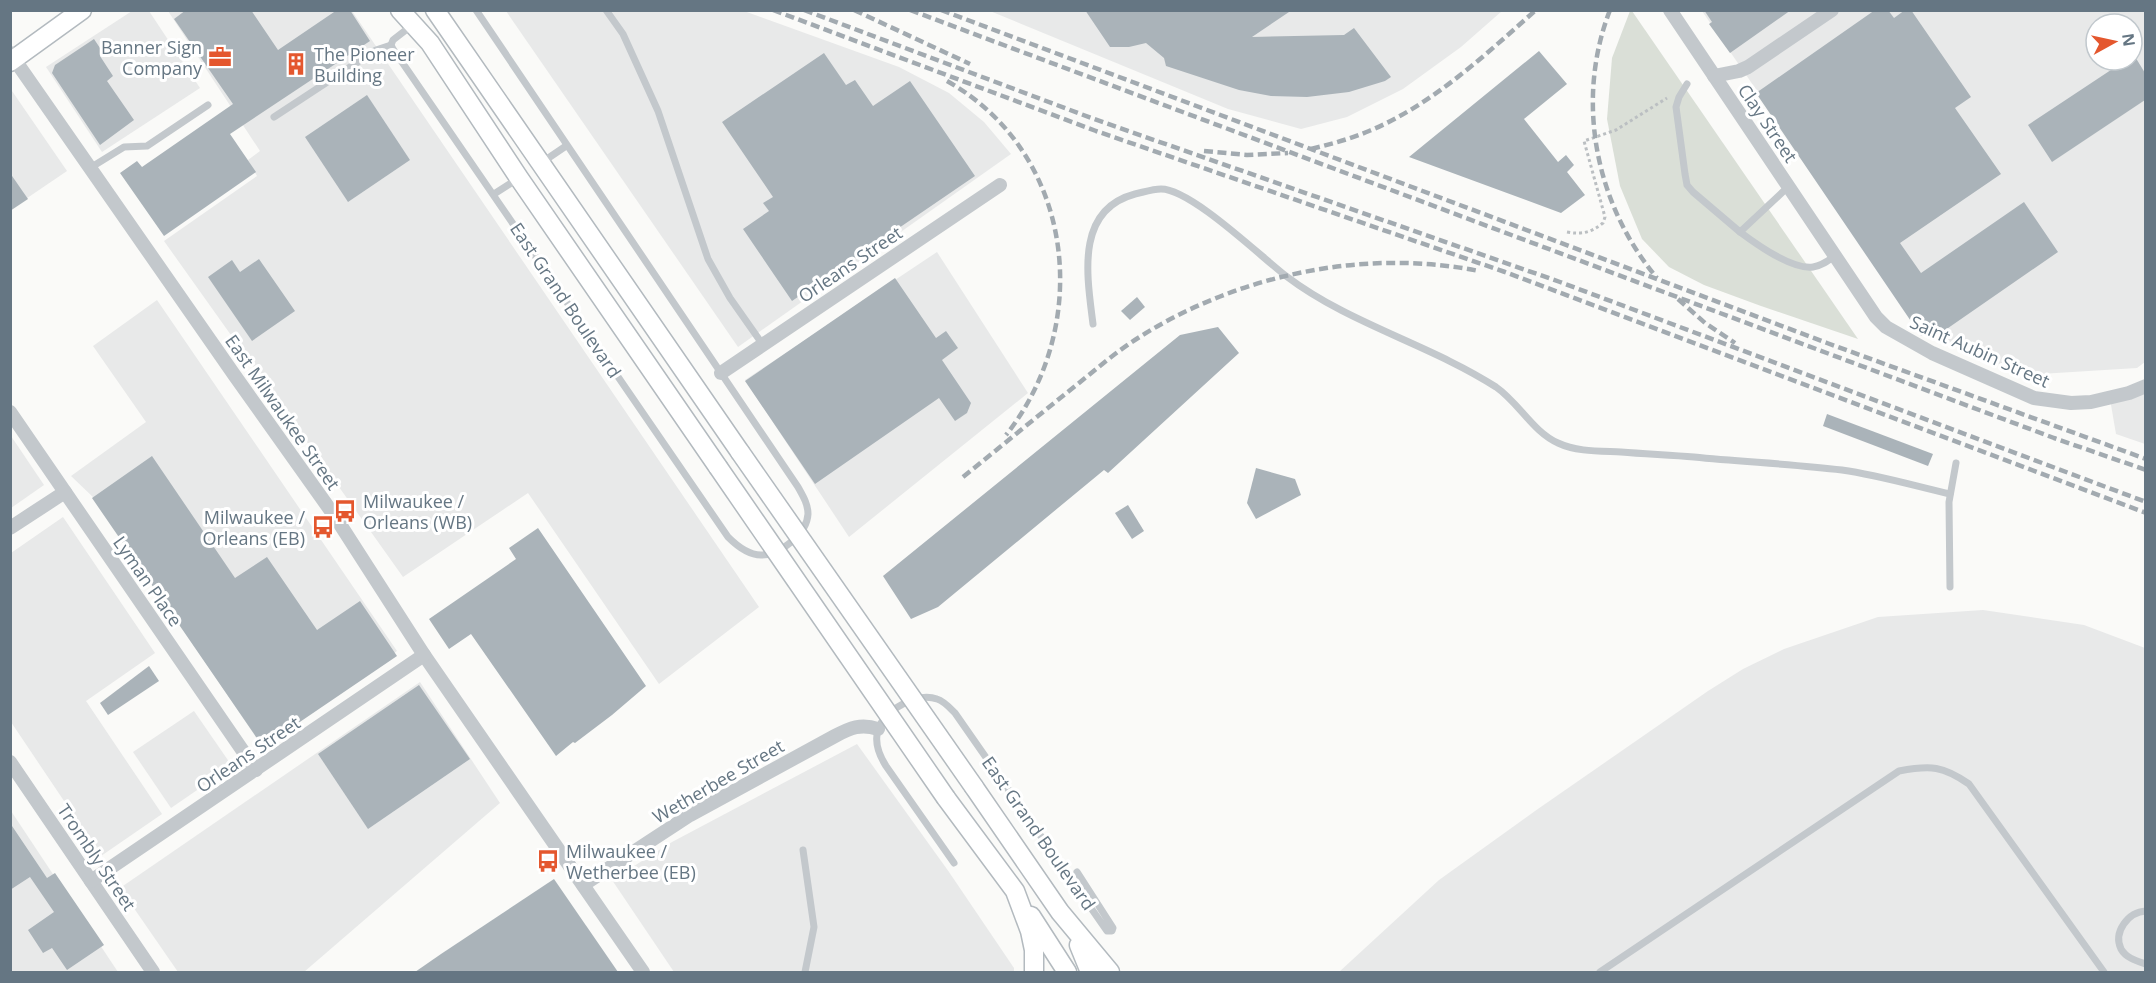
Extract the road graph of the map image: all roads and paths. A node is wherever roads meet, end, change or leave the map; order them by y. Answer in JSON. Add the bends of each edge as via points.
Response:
{"nodes":[{"id":1,"x":400,"y":10,"type":"edge"},
{"id":2,"x":430,"y":10,"type":"edge"},
{"id":3,"x":435,"y":10,"type":"edge"},
{"id":4,"x":476,"y":10,"type":"edge"},
{"id":5,"x":606,"y":10,"type":"edge"},
{"id":6,"x":1670,"y":10,"type":"edge"},
{"id":7,"x":1832,"y":10,"type":"edge"},
{"id":8,"x":78,"y":12,"type":"edge"},
{"id":9,"x":413,"y":25,"type":"junction"},
{"id":10,"x":391,"y":45,"type":"junction"},
{"id":11,"x":12,"y":58,"type":"edge"},
{"id":12,"x":1714,"y":76,"type":"junction"},
{"id":13,"x":1687,"y":84,"type":"joint"},
{"id":14,"x":208,"y":105,"type":"dead end"},
{"id":15,"x":274,"y":117,"type":"dead end"},
{"id":16,"x":566,"y":146,"type":"junction"},
{"id":17,"x":541,"y":163,"type":"junction"},
{"id":18,"x":90,"y":168,"type":"junction"},
{"id":19,"x":519,"y":178,"type":"junction"},
{"id":20,"x":1000,"y":184,"type":"dead end"},
{"id":21,"x":1789,"y":186,"type":"junction"},
{"id":22,"x":494,"y":195,"type":"junction"},
{"id":23,"x":1568,"y":232,"type":"dead end"},
{"id":24,"x":1740,"y":232,"type":"junction"},
{"id":25,"x":1834,"y":256,"type":"junction"},
{"id":26,"x":1093,"y":324,"type":"dead end"},
{"id":27,"x":763,"y":345,"type":"junction"},
{"id":28,"x":721,"y":373,"type":"junction"},
{"id":29,"x":2145,"y":386,"type":"edge"},
{"id":30,"x":10,"y":411,"type":"edge"},
{"id":31,"x":1956,"y":463,"type":"dead end"},
{"id":32,"x":65,"y":492,"type":"junction"},
{"id":33,"x":1950,"y":494,"type":"junction"},
{"id":34,"x":10,"y":528,"type":"edge"},
{"id":35,"x":1950,"y":587,"type":"dead end"},
{"id":36,"x":424,"y":655,"type":"junction"},
{"id":37,"x":878,"y":729,"type":"junction"},
{"id":38,"x":10,"y":762,"type":"edge"},
{"id":39,"x":256,"y":770,"type":"junction"},
{"id":40,"x":803,"y":850,"type":"dead end"},
{"id":41,"x":954,"y":863,"type":"dead end"},
{"id":42,"x":1077,"y":872,"type":"dead end"},
{"id":43,"x":91,"y":881,"type":"junction"},
{"id":44,"x":583,"y":885,"type":"junction"},
{"id":45,"x":1015,"y":891,"type":"junction"},
{"id":46,"x":2145,"y":911,"type":"edge"},
{"id":47,"x":1060,"y":912,"type":"junction"},
{"id":48,"x":2145,"y":963,"type":"edge"},
{"id":49,"x":153,"y":972,"type":"edge"},
{"id":50,"x":643,"y":972,"type":"edge"},
{"id":51,"x":806,"y":972,"type":"edge"},
{"id":52,"x":1034,"y":972,"type":"edge"},
{"id":53,"x":1067,"y":972,"type":"edge"},
{"id":54,"x":1090,"y":972,"type":"edge"},
{"id":55,"x":1110,"y":972,"type":"edge"},
{"id":56,"x":1600,"y":972,"type":"edge"},
{"id":57,"x":2104,"y":972,"type":"edge"}],
"edges":[{"from":1,"to":9,"type":"main road","name":"East Grand Boulevard"},
{"from":2,"to":9,"type":"main road"},
{"from":3,"to":17,"type":"main road","name":"East Grand Boulevard"},
{"from":4,"to":16,"type":"lane","name":"East Grand Boulevard"},
{"from":5,"to":27,"type":"lane","via":[[623,34],[658,111],[708,259]]},
{"from":6,"to":12,"type":"street","name":"Clay Street"},
{"from":7,"to":12,"type":"street","via":[[1748,67]]},
{"from":8,"to":11,"type":"main road"},
{"from":9,"to":10,"type":"lane"},
{"from":9,"to":19,"type":"main road","name":"East Grand Boulevard","via":[[430,44]]},
{"from":10,"to":15,"type":"lane","via":[[376,50]]},
{"from":10,"to":22,"type":"lane","name":"East Grand Boulevard"},
{"from":11,"to":18,"type":"street","name":"East Milwaukee Street"},
{"from":12,"to":21,"type":"street","name":"Clay Street"},
{"from":13,"to":23,"type":"path","via":[[1616,130],[1584,141],[1605,217],[1603,223],[1588,232]]},
{"from":13,"to":24,"type":"lane","via":[[1676,107],[1687,185]]},
{"from":14,"to":18,"type":"lane","via":[[147,146],[124,147]]},
{"from":16,"to":17,"type":"lane"},
{"from":16,"to":28,"type":"lane","name":"East Grand Boulevard"},
{"from":17,"to":19,"type":"main road"},
{"from":17,"to":47,"type":"main road","name":"East Grand Boulevard","bridge":true},
{"from":18,"to":36,"type":"street","name":"East Milwaukee Street","via":[[336,518]]},
{"from":19,"to":22,"type":"lane"},
{"from":19,"to":45,"type":"main road","name":"East Grand Boulevard","bridge":true,"via":[[946,798]]},
{"from":20,"to":27,"type":"street","name":"Orleans Street"},
{"from":21,"to":24,"type":"lane"},
{"from":21,"to":25,"type":"street","name":"Clay Street"},
{"from":22,"to":28,"type":"lane","name":"East Grand Boulevard","via":[[728,537],[746,551],[765,555],[788,544],[801,532],[807,520],[807,507],[798,487]]},
{"from":24,"to":25,"type":"lane","via":[[1761,248],[1803,266],[1824,264]]},
{"from":25,"to":29,"type":"street","name":"Saint Aubin Street","via":[[1886,327],[1932,353],[2034,398],[2091,402]]},
{"from":26,"to":33,"type":"lane","via":[[1088,284],[1089,240],[1095,224],[1118,200],[1163,189],[1186,197],[1298,285],[1497,388],[1539,430],[1560,444],[1593,451],[1844,470]]},
{"from":27,"to":28,"type":"street","name":"Orleans Street"},
{"from":30,"to":32,"type":"street","name":"Lyman Place"},
{"from":31,"to":33,"type":"lane"},
{"from":32,"to":34,"type":"street"},
{"from":32,"to":39,"type":"street","name":"Lyman Place"},
{"from":33,"to":35,"type":"lane"},
{"from":36,"to":39,"type":"street","name":"Orleans Street"},
{"from":36,"to":44,"type":"street","name":"East Milwaukee Street"},
{"from":37,"to":41,"type":"lane","via":[[876,742],[881,758]]},
{"from":37,"to":42,"type":"lane","name":"East Grand Boulevard","via":[[891,712],[918,699],[936,699],[950,707],[1107,931],[1112,931]]},
{"from":37,"to":44,"type":"street","name":"Wetherbee Street","via":[[854,727],[835,736],[690,815]]},
{"from":38,"to":43,"type":"street","name":"Trombly Street"},
{"from":39,"to":43,"type":"street","name":"Orleans Street"},
{"from":40,"to":51,"type":"lane","via":[[814,927]]},
{"from":43,"to":49,"type":"street","name":"Trombly Street"},
{"from":44,"to":50,"type":"street","name":"East Milwaukee Street"},
{"from":45,"to":52,"type":"main road","name":"East Grand Boulevard","via":[[1030,931]]},
{"from":45,"to":53,"type":"main road"},
{"from":46,"to":48,"type":"lane","via":[[2122,923],[2119,937],[2122,950],[2131,959]]},
{"from":47,"to":54,"type":"main road"},
{"from":47,"to":55,"type":"main road"},
{"from":56,"to":57,"type":"lane","via":[[1899,771],[1923,766],[1950,771],[1969,784]]}]}
